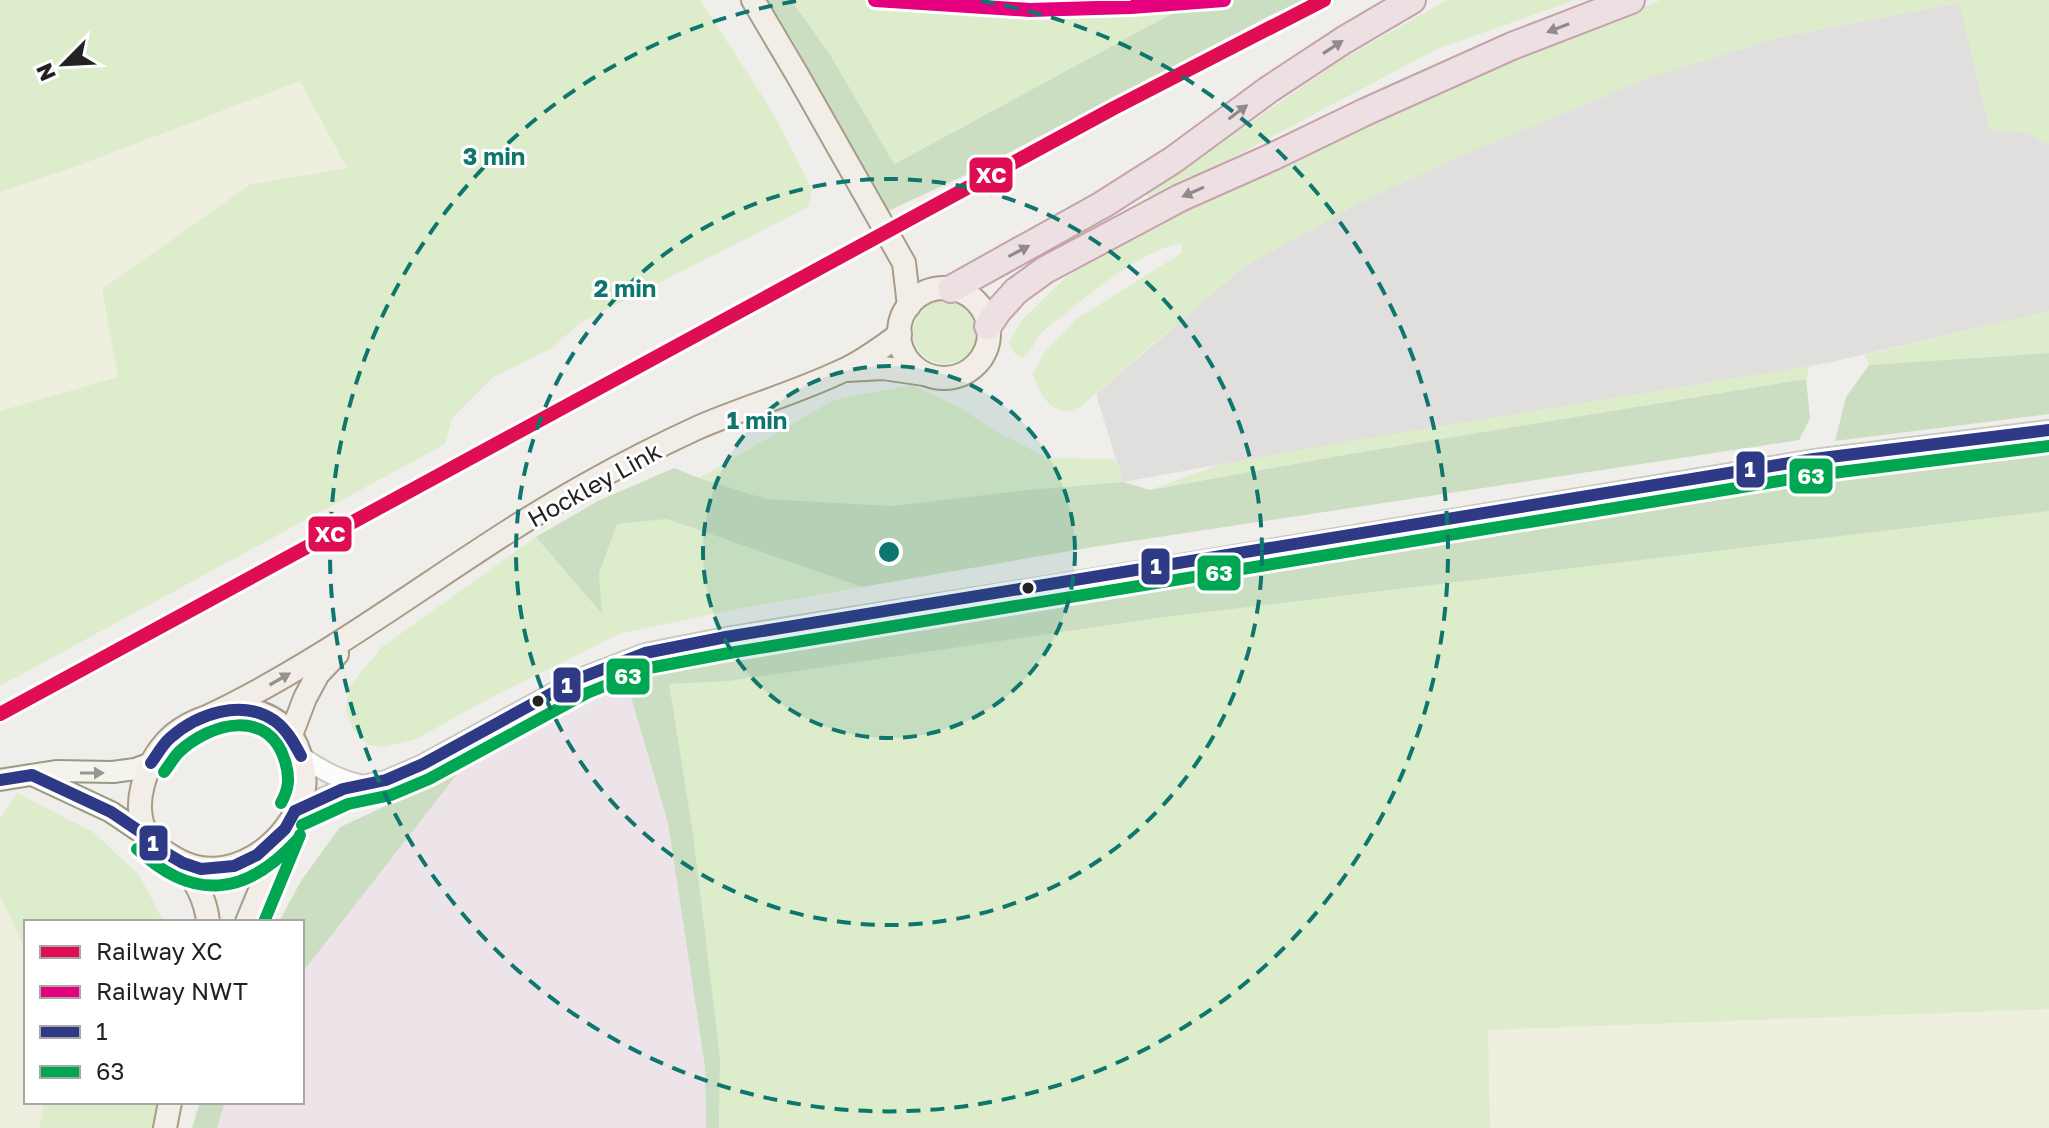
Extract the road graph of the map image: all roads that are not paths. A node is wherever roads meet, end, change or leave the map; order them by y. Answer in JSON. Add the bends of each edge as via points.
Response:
{"nodes":[{"id":1,"x":753,"y":0,"type":"edge"},
{"id":2,"x":1412,"y":0,"type":"edge"},
{"id":3,"x":1631,"y":0,"type":"edge"},
{"id":4,"x":904,"y":263,"type":"junction"},
{"id":5,"x":946,"y":288,"type":"junction"},
{"id":6,"x":909,"y":306,"type":"junction"},
{"id":7,"x":988,"y":326,"type":"junction"},
{"id":8,"x":900,"y":334,"type":"junction"},
{"id":9,"x":844,"y":370,"type":"junction"},
{"id":10,"x":926,"y":374,"type":"junction"},
{"id":11,"x":2049,"y":430,"type":"edge"},
{"id":12,"x":360,"y":630,"type":"junction"},
{"id":13,"x":211,"y":715,"type":"junction"},
{"id":14,"x":291,"y":735,"type":"junction"},
{"id":15,"x":301,"y":756,"type":"junction"},
{"id":16,"x":151,"y":763,"type":"junction"},
{"id":17,"x":32,"y":775,"type":"junction"},
{"id":18,"x":0,"y":780,"type":"edge"},
{"id":19,"x":360,"y":784,"type":"junction"},
{"id":20,"x":290,"y":820,"type":"junction"},
{"id":21,"x":148,"y":837,"type":"junction"},
{"id":22,"x":183,"y":863,"type":"junction"},
{"id":23,"x":208,"y":920,"type":"edge"},
{"id":24,"x":248,"y":920,"type":"edge"}],
"edges":[{"from":1,"to":4,"type":"main road"},
{"from":5,"to":2,"type":"highway","one_way":true,"via":[[1102,205],[1268,90]]},
{"from":3,"to":7,"type":"highway","one_way":true,"via":[[1512,46],[1180,198],[1045,270],[1016,291]]},
{"from":4,"to":5,"type":"main road"},
{"from":4,"to":6,"type":"main road"},
{"from":5,"to":6,"type":"main road","via":[[929,291]]},
{"from":5,"to":7,"type":"main road","via":[[971,297]]},
{"from":6,"to":8,"type":"main road"},
{"from":7,"to":10,"type":"main road","via":[[987,348],[967,372],[947,378]]},
{"from":8,"to":9,"type":"main road","name":"Hockley Link"},
{"from":8,"to":10,"type":"main road","via":[[907,358]]},
{"from":9,"to":10,"type":"main road","name":"Hockley Link"},
{"from":9,"to":12,"type":"main road","name":"Hockley Link","via":[[697,429],[589,483]]},
{"from":11,"to":19,"type":"street","via":[[1814,459],[645,653],[580,678],[423,764],[386,780]]},
{"from":13,"to":12,"type":"main road","name":"Hockley Link","one_way":true},
{"from":12,"to":14,"type":"main road","name":"Hockley Link","via":[[318,674]]},
{"from":13,"to":14,"type":"main road","via":[[259,711]]},
{"from":13,"to":16,"type":"main road","via":[[168,740]]},
{"from":14,"to":15,"type":"main road"},
{"from":15,"to":19,"type":"street","via":[[329,774]]},
{"from":15,"to":20,"type":"main road","via":[[304,791]]},
{"from":17,"to":16,"type":"main road","one_way":true,"via":[[113,772]]},
{"from":16,"to":21,"type":"main road","via":[[140,804]]},
{"from":17,"to":18,"type":"main road"},
{"from":17,"to":21,"type":"main road","via":[[111,812]]},
{"from":19,"to":20,"type":"street","via":[[326,796]]},
{"from":20,"to":22,"type":"main road","via":[[257,855],[234,866],[201,869]]},
{"from":20,"to":24,"type":"main road"},
{"from":21,"to":22,"type":"main road"},
{"from":22,"to":23,"type":"main road","via":[[203,899]]}]}
